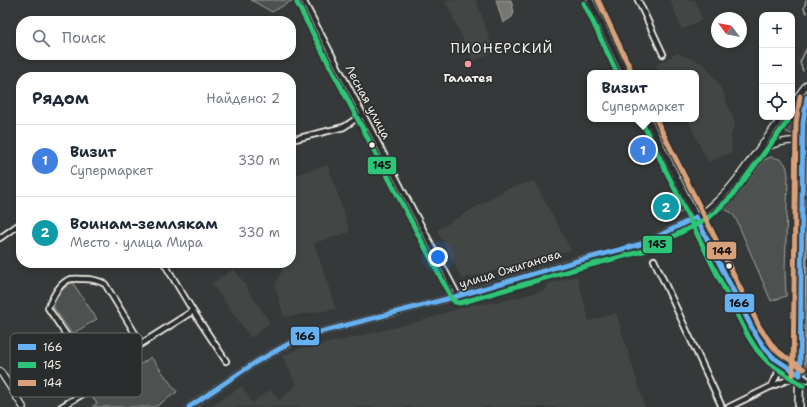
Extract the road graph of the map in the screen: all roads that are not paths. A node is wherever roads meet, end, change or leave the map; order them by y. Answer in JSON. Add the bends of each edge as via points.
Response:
{"nodes":[{"id":1,"x":590,"y":0,"type":"edge"},
{"id":2,"x":638,"y":0,"type":"edge"},
{"id":3,"x":304,"y":1,"type":"edge"},
{"id":4,"x":663,"y":54,"type":"dead end"},
{"id":5,"x":624,"y":70,"type":"edge"},
{"id":6,"x":807,"y":84,"type":"edge"},
{"id":7,"x":807,"y":97,"type":"edge"},
{"id":8,"x":795,"y":100,"type":"edge"},
{"id":9,"x":363,"y":114,"type":"junction"},
{"id":10,"x":780,"y":120,"type":"edge"},
{"id":11,"x":649,"y":122,"type":"edge"},
{"id":12,"x":296,"y":139,"type":"edge"},
{"id":13,"x":803,"y":142,"type":"junction"},
{"id":14,"x":754,"y":155,"type":"junction"},
{"id":15,"x":805,"y":165,"type":"edge"},
{"id":16,"x":696,"y":217,"type":"junction"},
{"id":17,"x":16,"y":227,"type":"edge"},
{"id":18,"x":0,"y":238,"type":"edge"},
{"id":19,"x":654,"y":260,"type":"dead end"},
{"id":20,"x":167,"y":268,"type":"edge"},
{"id":21,"x":458,"y":296,"type":"junction"},
{"id":22,"x":193,"y":310,"type":"junction"},
{"id":23,"x":65,"y":333,"type":"edge"},
{"id":24,"x":135,"y":333,"type":"edge"},
{"id":25,"x":142,"y":344,"type":"edge"},
{"id":26,"x":774,"y":358,"type":"junction"},
{"id":27,"x":226,"y":360,"type":"dead end"},
{"id":28,"x":0,"y":371,"type":"edge"},
{"id":29,"x":800,"y":375,"type":"junction"},
{"id":30,"x":807,"y":380,"type":"edge"},
{"id":31,"x":10,"y":387,"type":"edge"},
{"id":32,"x":770,"y":388,"type":"junction"},
{"id":33,"x":17,"y":397,"type":"edge"},
{"id":34,"x":78,"y":397,"type":"edge"},
{"id":35,"x":23,"y":407,"type":"edge"},
{"id":36,"x":61,"y":407,"type":"edge"},
{"id":37,"x":190,"y":407,"type":"edge"},
{"id":38,"x":722,"y":407,"type":"edge"},
{"id":39,"x":729,"y":407,"type":"edge"},
{"id":40,"x":800,"y":407,"type":"edge"}],
"edges":[{"from":1,"to":5,"type":"street"},
{"from":2,"to":4,"type":"street"},
{"from":3,"to":9,"type":"street","name":"Лесная улица"},
{"from":6,"to":8,"type":"street"},
{"from":7,"to":13,"type":"main road"},
{"from":9,"to":12,"type":"street","via":[[344,127]]},
{"from":9,"to":21,"type":"street","name":"Лесная улица"},
{"from":10,"to":14,"type":"street","name":"улица Ожиганова"},
{"from":11,"to":16,"type":"street"},
{"from":13,"to":14,"type":"street","via":[[777,143]]},
{"from":13,"to":15,"type":"main road"},
{"from":14,"to":16,"type":"street","name":"улица Ожиганова","via":[[727,191]]},
{"from":15,"to":29,"type":"main road"},
{"from":16,"to":21,"type":"street","name":"улица Ожиганова","via":[[645,243]]},
{"from":16,"to":26,"type":"street","via":[[754,332]]},
{"from":17,"to":18,"type":"street"},
{"from":19,"to":38,"type":"street"},
{"from":20,"to":22,"type":"street"},
{"from":21,"to":37,"type":"street","name":"улица Ожиганова","via":[[301,337],[256,362]]},
{"from":22,"to":25,"type":"street"},
{"from":22,"to":27,"type":"street"},
{"from":23,"to":24,"type":"street","via":[[48,308],[61,286],[68,280],[77,279],[97,280],[105,284]]},
{"from":26,"to":29,"type":"street"},
{"from":26,"to":32,"type":"street","via":[[778,368],[777,376]]},
{"from":28,"to":31,"type":"street"},
{"from":29,"to":30,"type":"street"},
{"from":29,"to":32,"type":"street"},
{"from":29,"to":40,"type":"main road"},
{"from":32,"to":39,"type":"street"},
{"from":33,"to":35,"type":"street"},
{"from":34,"to":36,"type":"street"}]}
